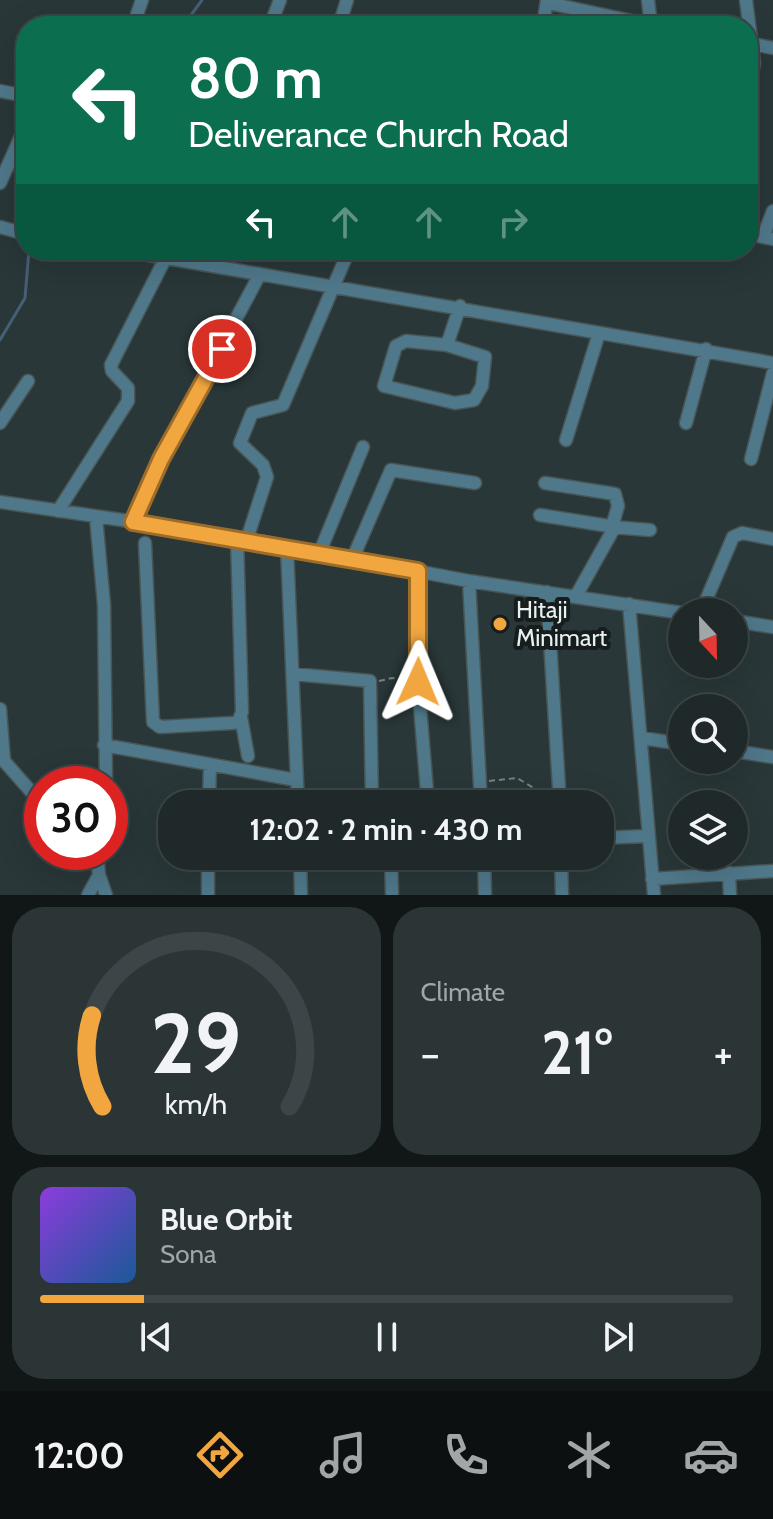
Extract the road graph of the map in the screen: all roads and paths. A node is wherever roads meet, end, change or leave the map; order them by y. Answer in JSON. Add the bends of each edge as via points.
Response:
{"nodes":[{"id":1,"x":548,"y":2,"type":"edge"},
{"id":2,"x":588,"y":16,"type":"edge"},
{"id":3,"x":16,"y":147,"type":"edge"},
{"id":4,"x":0,"y":183,"type":"edge"},
{"id":5,"x":773,"y":211,"type":"edge"},
{"id":6,"x":768,"y":238,"type":"edge"},
{"id":7,"x":164,"y":260,"type":"edge"},
{"id":8,"x":183,"y":260,"type":"edge"},
{"id":9,"x":345,"y":260,"type":"edge"},
{"id":10,"x":260,"y":274,"type":"junction"},
{"id":11,"x":332,"y":289,"type":"junction"},
{"id":12,"x":460,"y":306,"type":"junction"},
{"id":13,"x":599,"y":333,"type":"junction"},
{"id":14,"x":447,"y":345,"type":"junction"},
{"id":15,"x":706,"y":349,"type":"junction"},
{"id":16,"x":773,"y":363,"type":"edge"},
{"id":17,"x":773,"y":373,"type":"edge"},
{"id":18,"x":28,"y":381,"type":"dead end"},
{"id":19,"x":0,"y":423,"type":"edge"},
{"id":20,"x":686,"y":423,"type":"dead end"},
{"id":21,"x":566,"y":440,"type":"dead end"},
{"id":22,"x":363,"y":447,"type":"dead end"},
{"id":23,"x":751,"y":459,"type":"dead end"},
{"id":24,"x":475,"y":483,"type":"dead end"},
{"id":25,"x":545,"y":483,"type":"dead end"},
{"id":26,"x":0,"y":502,"type":"edge"},
{"id":27,"x":58,"y":511,"type":"junction"},
{"id":28,"x":540,"y":515,"type":"dead end"},
{"id":29,"x":96,"y":517,"type":"junction"},
{"id":30,"x":133,"y":522,"type":"junction"},
{"id":31,"x":612,"y":527,"type":"junction"},
{"id":32,"x":650,"y":530,"type":"dead end"},
{"id":33,"x":242,"y":538,"type":"junction"},
{"id":34,"x":773,"y":539,"type":"edge"},
{"id":35,"x":145,"y":543,"type":"dead end"},
{"id":36,"x":287,"y":548,"type":"junction"},
{"id":37,"x":319,"y":554,"type":"junction"},
{"id":38,"x":352,"y":560,"type":"junction"},
{"id":39,"x":418,"y":571,"type":"junction"},
{"id":40,"x":469,"y":581,"type":"junction"},
{"id":41,"x":547,"y":592,"type":"junction"},
{"id":42,"x":576,"y":596,"type":"junction"},
{"id":43,"x":707,"y":598,"type":"edge"},
{"id":44,"x":629,"y":604,"type":"junction"},
{"id":45,"x":668,"y":611,"type":"edge"},
{"id":46,"x":748,"y":623,"type":"edge"},
{"id":47,"x":773,"y":627,"type":"edge"},
{"id":48,"x":293,"y":674,"type":"junction"},
{"id":49,"x":370,"y":681,"type":"junction"},
{"id":50,"x":418,"y":682,"type":"junction"},
{"id":51,"x":0,"y":709,"type":"edge"},
{"id":52,"x":241,"y":717,"type":"junction"},
{"id":53,"x":642,"y":738,"type":"junction"},
{"id":54,"x":668,"y":742,"type":"edge"},
{"id":55,"x":104,"y":745,"type":"junction"},
{"id":56,"x":748,"y":753,"type":"edge"},
{"id":57,"x":248,"y":756,"type":"dead end"},
{"id":58,"x":773,"y":757,"type":"edge"},
{"id":59,"x":210,"y":765,"type":"junction"},
{"id":60,"x":105,"y":766,"type":"edge"},
{"id":61,"x":296,"y":780,"type":"junction"},
{"id":62,"x":480,"y":781,"type":"junction"},
{"id":63,"x":24,"y":784,"type":"edge"},
{"id":64,"x":209,"y":790,"type":"edge"},
{"id":65,"x":297,"y":790,"type":"edge"},
{"id":66,"x":372,"y":790,"type":"edge"},
{"id":67,"x":427,"y":790,"type":"edge"},
{"id":68,"x":480,"y":790,"type":"edge"},
{"id":69,"x":538,"y":790,"type":"edge"},
{"id":70,"x":559,"y":790,"type":"edge"},
{"id":71,"x":648,"y":836,"type":"junction"},
{"id":72,"x":614,"y":837,"type":"edge"},
{"id":73,"x":99,"y":870,"type":"edge"},
{"id":74,"x":208,"y":870,"type":"edge"},
{"id":75,"x":300,"y":870,"type":"edge"},
{"id":76,"x":391,"y":870,"type":"edge"},
{"id":77,"x":484,"y":870,"type":"edge"},
{"id":78,"x":561,"y":870,"type":"edge"},
{"id":79,"x":773,"y":871,"type":"edge"},
{"id":80,"x":729,"y":873,"type":"junction"},
{"id":81,"x":99,"y":875,"type":"junction"},
{"id":82,"x":652,"y":879,"type":"junction"},
{"id":83,"x":88,"y":895,"type":"edge"},
{"id":84,"x":106,"y":895,"type":"edge"},
{"id":85,"x":208,"y":895,"type":"edge"},
{"id":86,"x":301,"y":895,"type":"edge"},
{"id":87,"x":392,"y":895,"type":"edge"},
{"id":88,"x":485,"y":895,"type":"edge"},
{"id":89,"x":562,"y":895,"type":"edge"},
{"id":90,"x":654,"y":895,"type":"edge"},
{"id":91,"x":730,"y":895,"type":"edge"}],
"edges":[{"from":1,"to":2,"type":"street"},
{"from":3,"to":4,"type":"street"},
{"from":5,"to":6,"type":"street"},
{"from":7,"to":27,"type":"street","via":[[111,365],[128,388],[128,401]]},
{"from":8,"to":10,"type":"street"},
{"from":9,"to":11,"type":"street"},
{"from":10,"to":11,"type":"street"},
{"from":10,"to":30,"type":"street"},
{"from":11,"to":12,"type":"street"},
{"from":11,"to":33,"type":"street","via":[[283,405],[252,413],[245,427],[240,443],[263,465],[267,477]]},
{"from":12,"to":13,"type":"street"},
{"from":12,"to":14,"type":"street"},
{"from":13,"to":15,"type":"street"},
{"from":13,"to":21,"type":"street"},
{"from":14,"to":14,"type":"street","via":[[400,343],[392,350],[384,386],[455,403],[474,400],[482,386],[485,357]]},
{"from":15,"to":16,"type":"street"},
{"from":15,"to":20,"type":"street"},
{"from":17,"to":23,"type":"street"},
{"from":18,"to":19,"type":"street"},
{"from":22,"to":37,"type":"street"},
{"from":24,"to":38,"type":"street","via":[[391,470]]},
{"from":25,"to":31,"type":"street","via":[[615,494],[618,506]]},
{"from":26,"to":27,"type":"street"},
{"from":27,"to":29,"type":"street"},
{"from":28,"to":31,"type":"street"},
{"from":29,"to":30,"type":"street"},
{"from":29,"to":55,"type":"street","via":[[104,605]]},
{"from":30,"to":33,"type":"street"},
{"from":31,"to":32,"type":"street"},
{"from":31,"to":42,"type":"street"},
{"from":33,"to":36,"type":"street"},
{"from":33,"to":52,"type":"street"},
{"from":34,"to":43,"type":"street","via":[[742,533],[733,537]]},
{"from":35,"to":52,"type":"street","via":[[153,722],[160,727],[217,724]]},
{"from":36,"to":37,"type":"street"},
{"from":36,"to":48,"type":"street"},
{"from":37,"to":38,"type":"street"},
{"from":38,"to":39,"type":"street"},
{"from":39,"to":40,"type":"street"},
{"from":39,"to":50,"type":"street"},
{"from":40,"to":41,"type":"street"},
{"from":40,"to":62,"type":"street"},
{"from":41,"to":42,"type":"street"},
{"from":41,"to":70,"type":"street"},
{"from":42,"to":44,"type":"street"},
{"from":44,"to":45,"type":"street"},
{"from":44,"to":53,"type":"street"},
{"from":46,"to":47,"type":"street"},
{"from":48,"to":49,"type":"street"},
{"from":48,"to":61,"type":"street"},
{"from":49,"to":50,"type":"path"},
{"from":49,"to":66,"type":"street"},
{"from":50,"to":67,"type":"street"},
{"from":51,"to":63,"type":"street","via":[[4,761]]},
{"from":52,"to":57,"type":"street"},
{"from":53,"to":54,"type":"street"},
{"from":53,"to":71,"type":"street"},
{"from":55,"to":59,"type":"street"},
{"from":55,"to":60,"type":"street"},
{"from":56,"to":58,"type":"street"},
{"from":59,"to":61,"type":"street"},
{"from":59,"to":64,"type":"street"},
{"from":61,"to":65,"type":"street"},
{"from":62,"to":68,"type":"street"},
{"from":62,"to":69,"type":"path","via":[[517,778]]},
{"from":71,"to":72,"type":"street"},
{"from":71,"to":82,"type":"street"},
{"from":73,"to":81,"type":"street"},
{"from":74,"to":85,"type":"street"},
{"from":75,"to":86,"type":"street"},
{"from":76,"to":87,"type":"street"},
{"from":77,"to":88,"type":"street"},
{"from":78,"to":89,"type":"street"},
{"from":79,"to":80,"type":"street"},
{"from":80,"to":82,"type":"street"},
{"from":80,"to":91,"type":"street"},
{"from":81,"to":83,"type":"street"},
{"from":81,"to":84,"type":"street"},
{"from":82,"to":90,"type":"street"}]}
